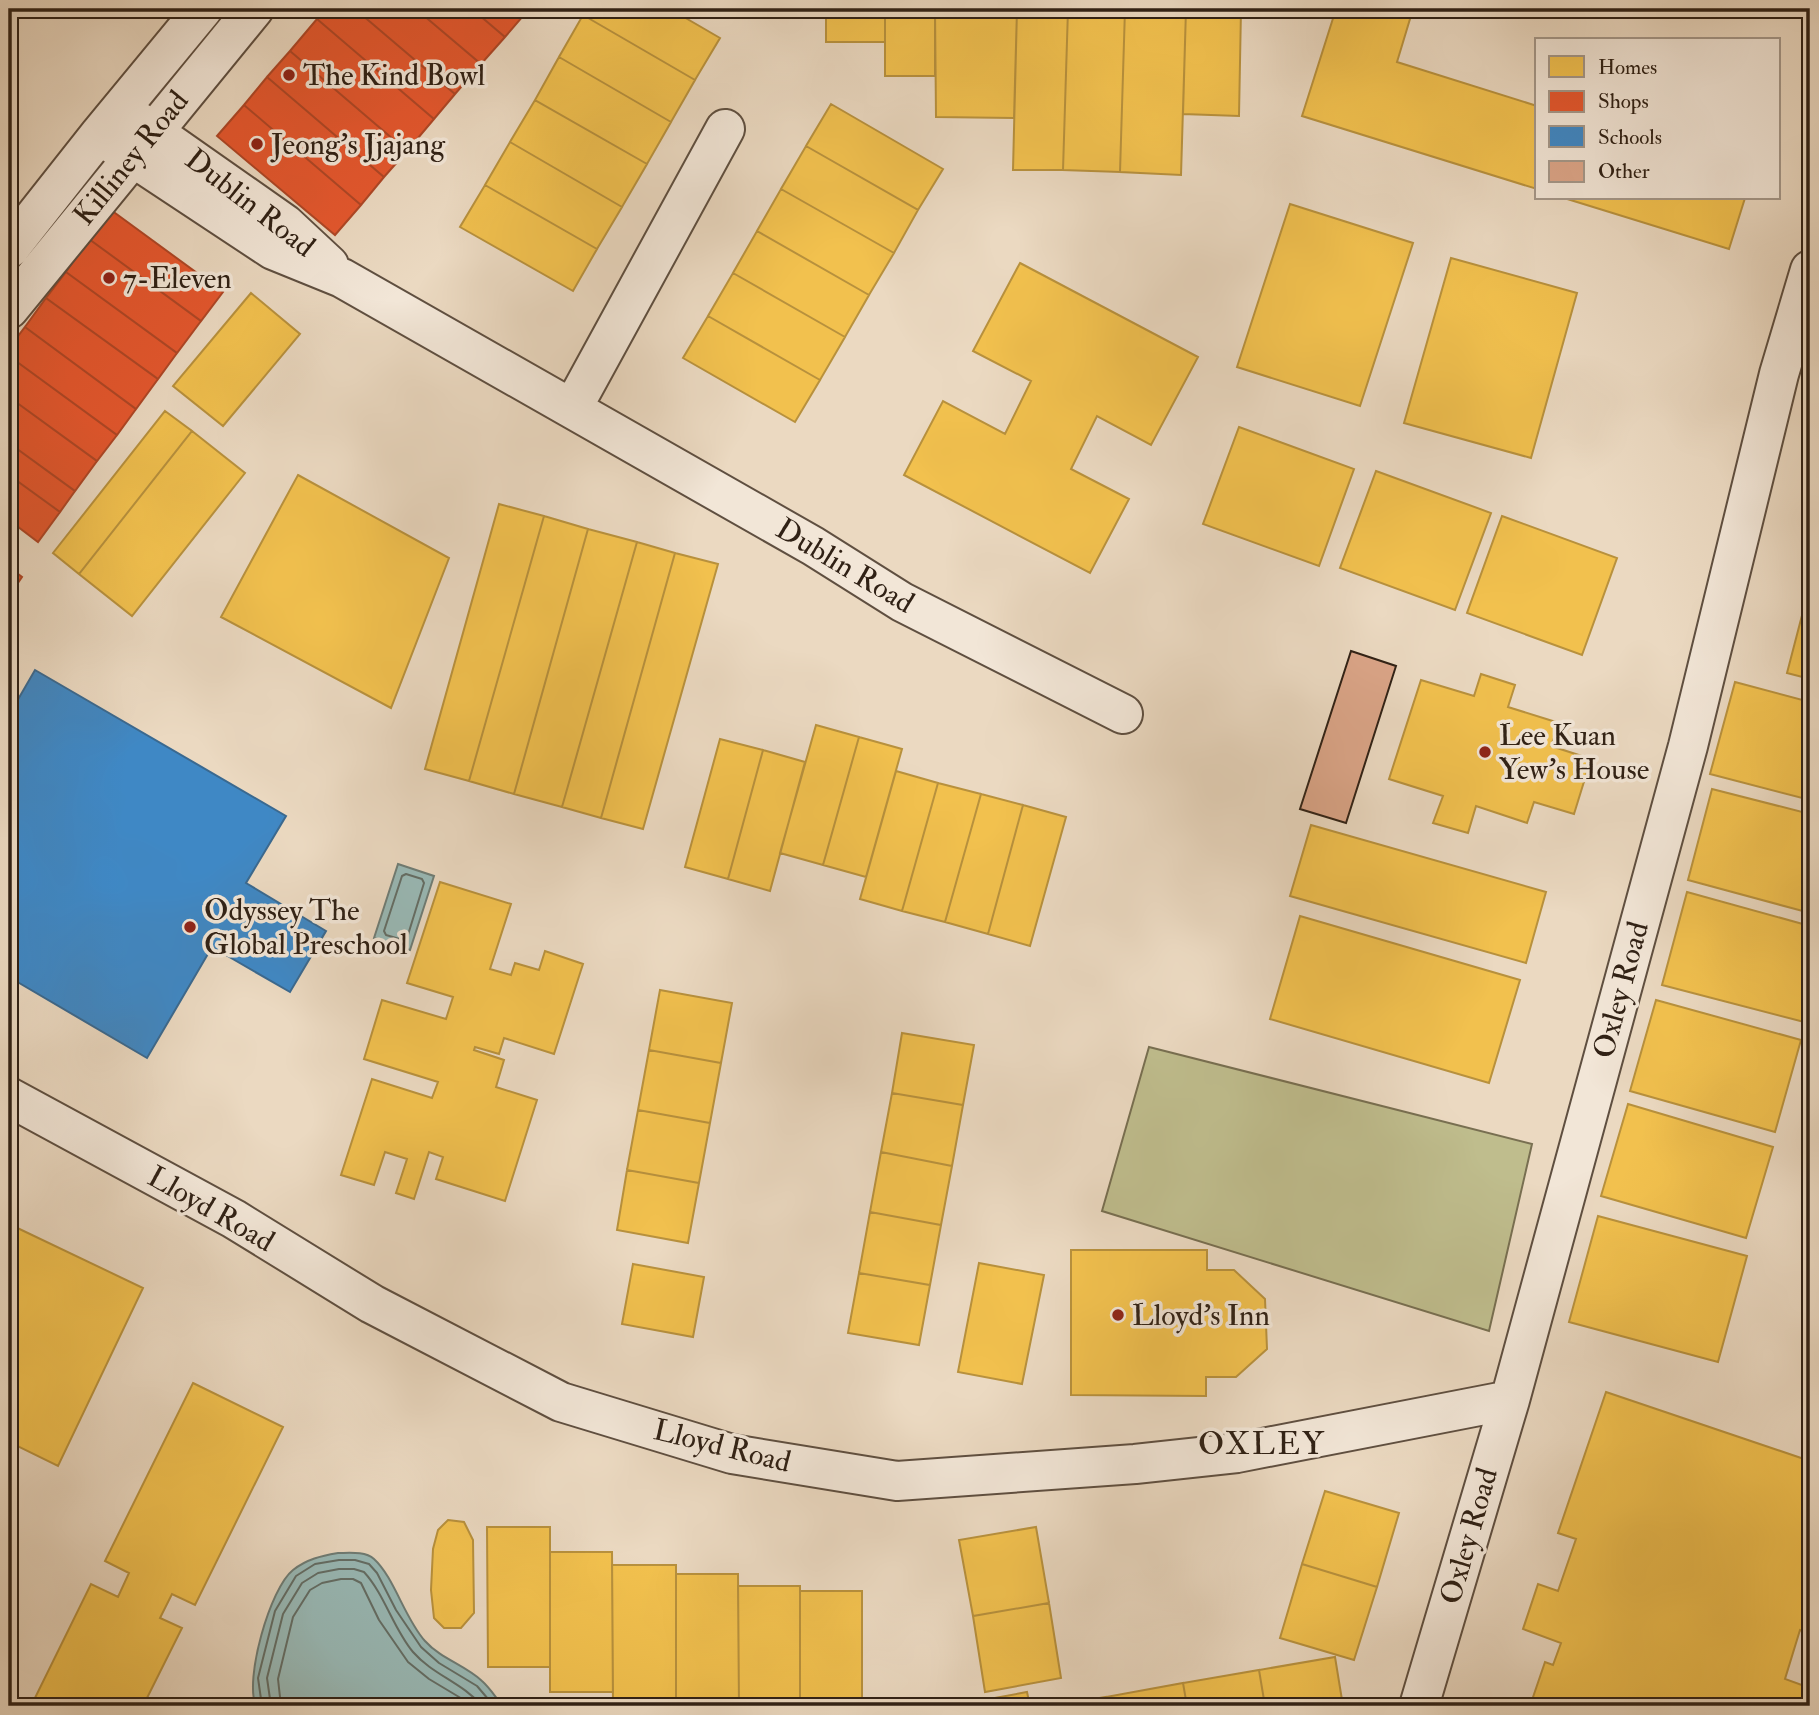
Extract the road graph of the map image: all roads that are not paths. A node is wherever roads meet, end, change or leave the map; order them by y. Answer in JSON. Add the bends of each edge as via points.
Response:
{"nodes":[{"id":1,"x":203,"y":9,"type":"edge"},
{"id":2,"x":254,"y":9,"type":"edge"},
{"id":3,"x":109,"y":122,"type":"junction"},
{"id":4,"x":725,"y":129,"type":"dead end"},
{"id":5,"x":143,"y":143,"type":"junction"},
{"id":6,"x":9,"y":249,"type":"edge"},
{"id":7,"x":1810,"y":270,"type":"edge"},
{"id":8,"x":9,"y":309,"type":"edge"},
{"id":9,"x":573,"y":407,"type":"junction"},
{"id":10,"x":1123,"y":714,"type":"dead end"},
{"id":11,"x":9,"y":1097,"type":"edge"},
{"id":12,"x":1510,"y":1400,"type":"junction"},
{"id":13,"x":1419,"y":1706,"type":"edge"}],
"edges":[{"from":1,"to":3,"type":"street","name":"Killiney Road"},
{"from":2,"to":5,"type":"street","name":"Killiney Road"},
{"from":3,"to":5,"type":"street","name":"Dublin Road"},
{"from":3,"to":6,"type":"street","name":"Killiney Road"},
{"from":4,"to":9,"type":"street"},
{"from":5,"to":8,"type":"street","name":"Killiney Road"},
{"from":5,"to":9,"type":"street","name":"Dublin Road","via":[[273,250],[342,278]]},
{"from":7,"to":12,"type":"street","name":"Oxley Road","via":[[1779,374],[1688,746]]},
{"from":9,"to":10,"type":"street","name":"Dublin Road","via":[[902,602]]},
{"from":11,"to":12,"type":"street","name":"Lloyd Road","via":[[234,1219],[372,1304],[561,1402],[732,1454],[897,1481],[1237,1453]]},
{"from":12,"to":13,"type":"street","name":"Oxley Road"}]}
